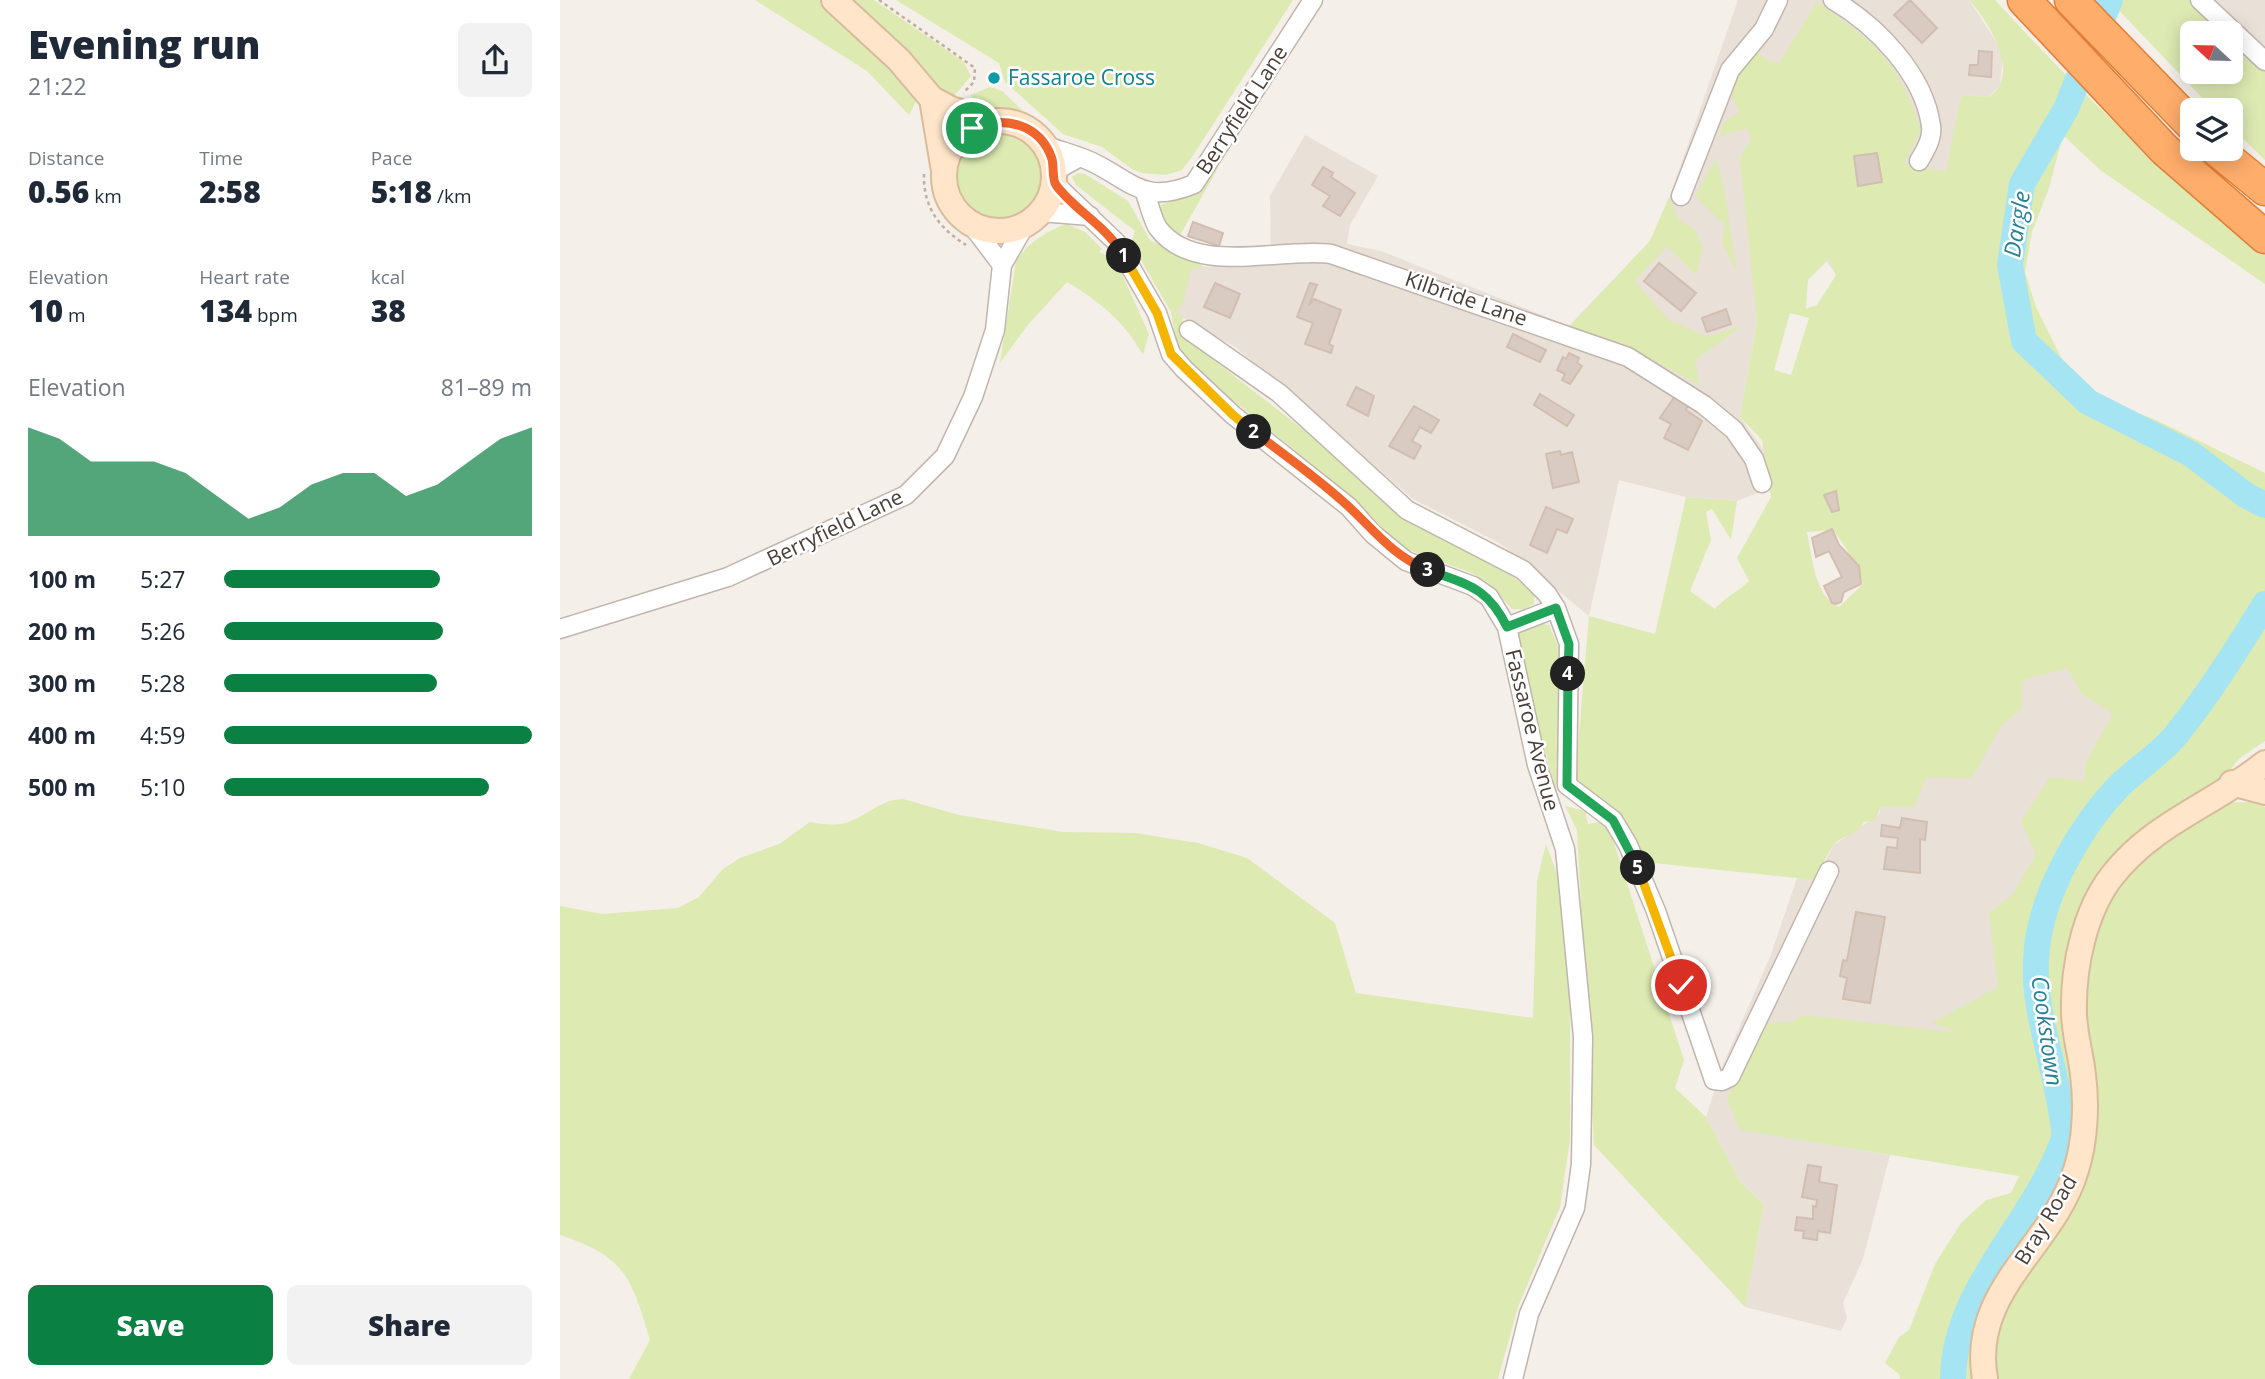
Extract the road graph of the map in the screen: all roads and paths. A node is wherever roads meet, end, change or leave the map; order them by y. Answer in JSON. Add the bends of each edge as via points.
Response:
{"nodes":[{"id":1,"x":834,"y":0,"type":"edge"},
{"id":2,"x":1313,"y":0,"type":"edge"},
{"id":3,"x":1777,"y":0,"type":"edge"},
{"id":4,"x":1833,"y":0,"type":"edge"},
{"id":5,"x":2024,"y":0,"type":"edge"},
{"id":6,"x":2200,"y":0,"type":"edge"},
{"id":7,"x":2076,"y":5,"type":"edge"},
{"id":8,"x":2265,"y":61,"type":"edge"},
{"id":9,"x":932,"y":99,"type":"junction"},
{"id":10,"x":2180,"y":113,"type":"edge"},
{"id":11,"x":989,"y":121,"type":"junction"},
{"id":12,"x":1045,"y":145,"type":"junction"},
{"id":13,"x":1078,"y":158,"type":"junction"},
{"id":14,"x":1919,"y":161,"type":"dead end"},
{"id":15,"x":2231,"y":161,"type":"edge"},
{"id":16,"x":944,"y":171,"type":"junction"},
{"id":17,"x":1055,"y":177,"type":"junction"},
{"id":18,"x":2265,"y":189,"type":"edge"},
{"id":19,"x":1144,"y":193,"type":"junction"},
{"id":20,"x":1681,"y":196,"type":"dead end"},
{"id":21,"x":1090,"y":216,"type":"junction"},
{"id":22,"x":1033,"y":219,"type":"junction"},
{"id":23,"x":971,"y":224,"type":"junction"},
{"id":24,"x":2265,"y":237,"type":"edge"},
{"id":25,"x":1002,"y":265,"type":"junction"},
{"id":26,"x":1189,"y":330,"type":"dead end"},
{"id":27,"x":1762,"y":483,"type":"dead end"},
{"id":28,"x":1556,"y":608,"type":"junction"},
{"id":29,"x":1507,"y":627,"type":"junction"},
{"id":30,"x":560,"y":629,"type":"edge"},
{"id":31,"x":2265,"y":762,"type":"edge"},
{"id":32,"x":2232,"y":783,"type":"junction"},
{"id":33,"x":2265,"y":792,"type":"edge"},
{"id":34,"x":1829,"y":871,"type":"dead end"},
{"id":35,"x":1513,"y":1379,"type":"edge"},
{"id":36,"x":1985,"y":1379,"type":"edge"}],
"edges":[{"from":1,"to":9,"type":"main road","via":[[899,60]]},
{"from":2,"to":19,"type":"street","name":"Berryfield Lane","via":[[1194,184]]},
{"from":3,"to":20,"type":"street","via":[[1764,29],[1730,69]]},
{"from":4,"to":14,"type":"street","via":[[1879,34],[1922,96],[1932,127]]},
{"from":5,"to":24,"type":"highway","via":[[2165,150]]},
{"from":6,"to":8,"type":"street"},
{"from":7,"to":10,"type":"highway"},
{"from":9,"to":11,"type":"main road"},
{"from":9,"to":16,"type":"main road"},
{"from":11,"to":12,"type":"main road","via":[[1020,125]]},
{"from":11,"to":16,"type":"main road","via":[[958,139]]},
{"from":12,"to":13,"type":"street"},
{"from":12,"to":17,"type":"main road"},
{"from":13,"to":17,"type":"street"},
{"from":13,"to":19,"type":"street"},
{"from":15,"to":18,"type":"highway"},
{"from":16,"to":23,"type":"main road","via":[[950,202]]},
{"from":17,"to":21,"type":"street","name":"Fassaroe Avenue"},
{"from":17,"to":22,"type":"main road"},
{"from":19,"to":27,"type":"street","name":"Kilbride Lane","via":[[1158,228],[1175,243],[1202,254],[1241,258],[1306,251],[1331,254],[1628,357],[1704,405],[1734,430],[1754,459]]},
{"from":21,"to":22,"type":"street"},
{"from":21,"to":29,"type":"street","name":"Fassaroe Avenue","via":[[1116,242],[1157,313],[1171,354],[1184,369],[1233,415],[1349,507],[1406,561],[1473,586],[1489,597]]},
{"from":22,"to":23,"type":"main road","via":[[1007,231]]},
{"from":22,"to":25,"type":"street","name":"Berryfield Lane"},
{"from":23,"to":25,"type":"street"},
{"from":25,"to":30,"type":"street","name":"Berryfield Lane","via":[[995,330],[972,397],[945,456],[906,495],[753,567]]},
{"from":26,"to":28,"type":"street","via":[[1279,393],[1407,510],[1523,570]]},
{"from":28,"to":29,"type":"street"},
{"from":28,"to":34,"type":"street","via":[[1569,644],[1567,785],[1613,820],[1628,845],[1656,911],[1714,1080],[1730,1077]]},
{"from":29,"to":35,"type":"street","name":"Fassaroe Avenue","via":[[1537,765],[1565,849],[1583,1037],[1581,1164],[1575,1208],[1529,1314]]},
{"from":31,"to":32,"type":"main road","name":"Bray Road"},
{"from":32,"to":33,"type":"main road"},
{"from":32,"to":36,"type":"main road","name":"Bray Road","via":[[2156,831],[2111,877],[2091,915],[2077,963],[2073,1013],[2084,1079],[2083,1137],[2076,1172],[2056,1211],[1996,1300],[1986,1324],[1981,1359]]}]}
